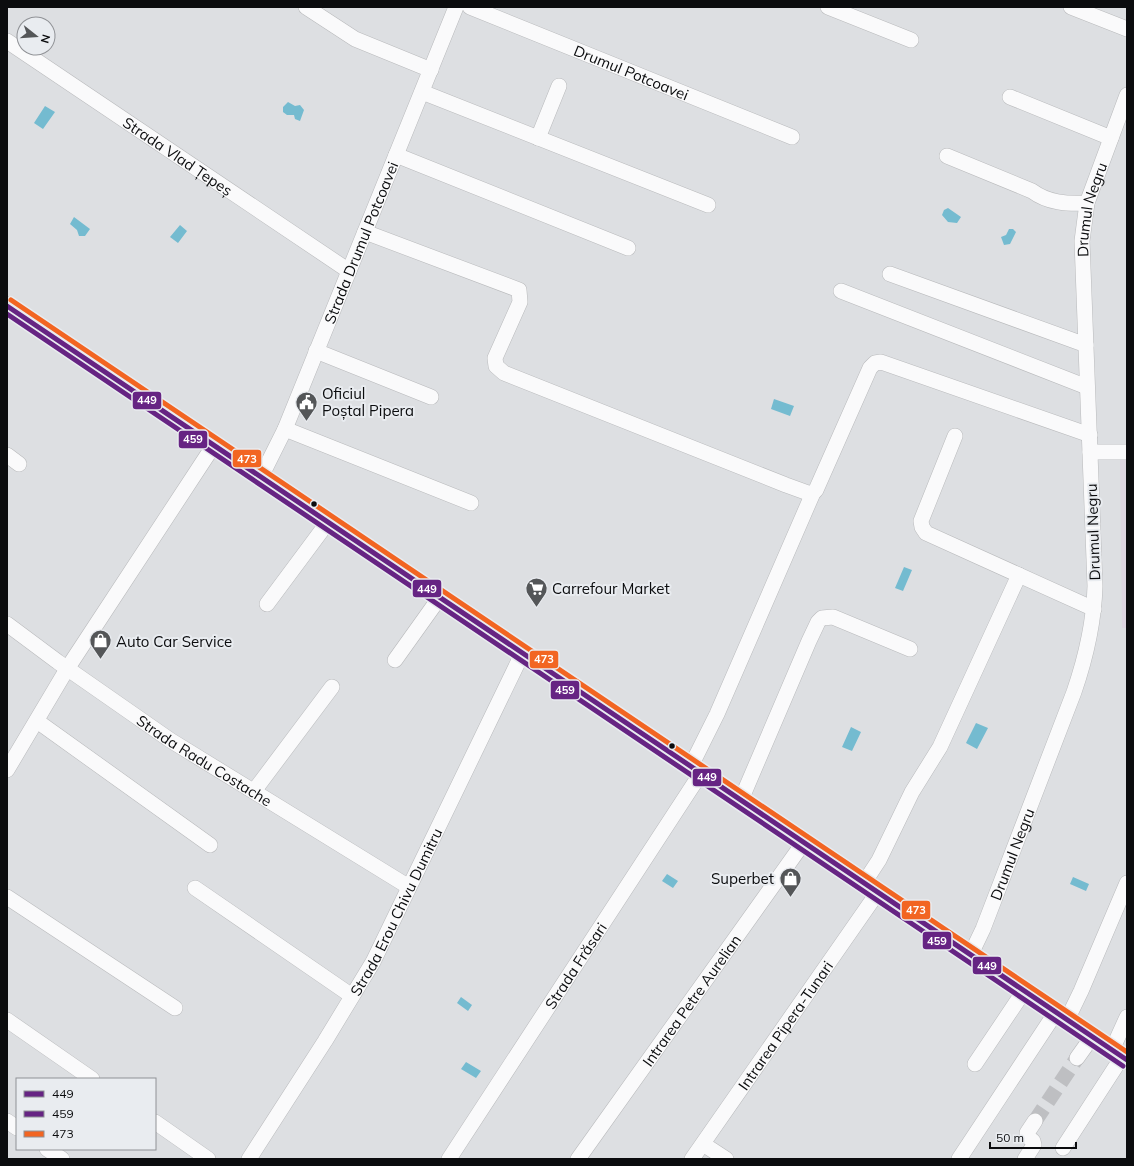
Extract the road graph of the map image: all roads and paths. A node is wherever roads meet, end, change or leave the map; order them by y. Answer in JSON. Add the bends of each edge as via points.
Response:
{"nodes":[{"id":1,"x":306,"y":7,"type":"edge"},
{"id":2,"x":456,"y":7,"type":"edge"},
{"id":3,"x":470,"y":7,"type":"edge"},
{"id":4,"x":828,"y":7,"type":"edge"},
{"id":5,"x":1071,"y":7,"type":"edge"},
{"id":6,"x":1127,"y":29,"type":"edge"},
{"id":7,"x":911,"y":40,"type":"dead end"},
{"id":8,"x":7,"y":41,"type":"edge"},
{"id":9,"x":431,"y":70,"type":"junction"},
{"id":10,"x":559,"y":86,"type":"dead end"},
{"id":11,"x":422,"y":92,"type":"junction"},
{"id":12,"x":1127,"y":95,"type":"edge"},
{"id":13,"x":1010,"y":97,"type":"dead end"},
{"id":14,"x":792,"y":137,"type":"dead end"},
{"id":15,"x":538,"y":138,"type":"junction"},
{"id":16,"x":1111,"y":138,"type":"junction"},
{"id":17,"x":396,"y":155,"type":"junction"},
{"id":18,"x":947,"y":156,"type":"dead end"},
{"id":19,"x":1087,"y":203,"type":"junction"},
{"id":20,"x":708,"y":205,"type":"dead end"},
{"id":21,"x":365,"y":232,"type":"junction"},
{"id":22,"x":628,"y":248,"type":"dead end"},
{"id":23,"x":348,"y":271,"type":"junction"},
{"id":24,"x":890,"y":274,"type":"dead end"},
{"id":25,"x":841,"y":291,"type":"dead end"},
{"id":26,"x":7,"y":306,"type":"edge"},
{"id":27,"x":1086,"y":345,"type":"junction"},
{"id":28,"x":316,"y":351,"type":"junction"},
{"id":29,"x":1087,"y":387,"type":"junction"},
{"id":30,"x":431,"y":397,"type":"dead end"},
{"id":31,"x":285,"y":429,"type":"junction"},
{"id":32,"x":1090,"y":435,"type":"junction"},
{"id":33,"x":955,"y":436,"type":"dead end"},
{"id":34,"x":214,"y":445,"type":"junction"},
{"id":35,"x":1090,"y":452,"type":"junction"},
{"id":36,"x":1127,"y":452,"type":"edge"},
{"id":37,"x":261,"y":477,"type":"junction"},
{"id":38,"x":813,"y":493,"type":"junction"},
{"id":39,"x":471,"y":502,"type":"dead end"},
{"id":40,"x":328,"y":522,"type":"junction"},
{"id":41,"x":1019,"y":575,"type":"junction"},
{"id":42,"x":440,"y":597,"type":"junction"},
{"id":43,"x":267,"y":604,"type":"dead end"},
{"id":44,"x":1094,"y":609,"type":"junction"},
{"id":45,"x":7,"y":624,"type":"edge"},
{"id":46,"x":910,"y":649,"type":"dead end"},
{"id":47,"x":523,"y":652,"type":"junction"},
{"id":48,"x":395,"y":660,"type":"dead end"},
{"id":49,"x":67,"y":669,"type":"junction"},
{"id":50,"x":332,"y":687,"type":"dead end"},
{"id":51,"x":37,"y":721,"type":"junction"},
{"id":52,"x":696,"y":769,"type":"junction"},
{"id":53,"x":7,"y":770,"type":"edge"},
{"id":54,"x":254,"y":791,"type":"junction"},
{"id":55,"x":741,"y":800,"type":"junction"},
{"id":56,"x":804,"y":842,"type":"junction"},
{"id":57,"x":210,"y":845,"type":"dead end"},
{"id":58,"x":1127,"y":883,"type":"edge"},
{"id":59,"x":409,"y":887,"type":"junction"},
{"id":60,"x":871,"y":887,"type":"junction"},
{"id":61,"x":195,"y":888,"type":"dead end"},
{"id":62,"x":7,"y":897,"type":"edge"},
{"id":63,"x":970,"y":954,"type":"junction"},
{"id":64,"x":1024,"y":991,"type":"junction"},
{"id":65,"x":352,"y":996,"type":"junction"},
{"id":66,"x":175,"y":1008,"type":"dead end"},
{"id":67,"x":1061,"y":1016,"type":"junction"},
{"id":68,"x":1127,"y":1017,"type":"edge"},
{"id":69,"x":7,"y":1020,"type":"edge"},
{"id":70,"x":1092,"y":1037,"type":"junction"},
{"id":71,"x":1121,"y":1056,"type":"edge"},
{"id":72,"x":1077,"y":1058,"type":"tunnel mouth"},
{"id":73,"x":975,"y":1064,"type":"dead end"},
{"id":74,"x":91,"y":1078,"type":"edge"},
{"id":75,"x":7,"y":1121,"type":"edge"},
{"id":76,"x":1035,"y":1121,"type":"tunnel mouth"},
{"id":77,"x":156,"y":1123,"type":"edge"},
{"id":78,"x":16,"y":1127,"type":"edge"},
{"id":79,"x":703,"y":1144,"type":"junction"},
{"id":80,"x":1063,"y":1148,"type":"dead end"},
{"id":81,"x":46,"y":1150,"type":"edge"},
{"id":82,"x":48,"y":1150,"type":"edge"},
{"id":83,"x":40,"y":1159,"type":"edge"},
{"id":84,"x":62,"y":1159,"type":"edge"},
{"id":85,"x":208,"y":1159,"type":"edge"},
{"id":86,"x":249,"y":1159,"type":"edge"},
{"id":87,"x":449,"y":1159,"type":"edge"},
{"id":88,"x":578,"y":1159,"type":"edge"},
{"id":89,"x":692,"y":1159,"type":"edge"},
{"id":90,"x":726,"y":1159,"type":"edge"},
{"id":91,"x":958,"y":1159,"type":"edge"},
{"id":92,"x":1025,"y":1159,"type":"edge"}],
"edges":[{"from":1,"to":9,"type":"street","via":[[355,39]]},
{"from":2,"to":9,"type":"street","name":"Strada Drumul Potcoavei"},
{"from":3,"to":14,"type":"street","name":"Drumul Potcoavei"},
{"from":4,"to":7,"type":"street"},
{"from":5,"to":6,"type":"street"},
{"from":8,"to":23,"type":"street","name":"Strada Vlad Țepeș"},
{"from":9,"to":11,"type":"street","name":"Strada Drumul Potcoavei"},
{"from":10,"to":15,"type":"street"},
{"from":11,"to":15,"type":"street"},
{"from":11,"to":17,"type":"street","name":"Strada Drumul Potcoavei"},
{"from":12,"to":16,"type":"street","name":"Drumul Negru"},
{"from":13,"to":16,"type":"street"},
{"from":15,"to":20,"type":"street"},
{"from":16,"to":19,"type":"street","name":"Drumul Negru"},
{"from":17,"to":21,"type":"street","name":"Strada Drumul Potcoavei"},
{"from":17,"to":22,"type":"street"},
{"from":18,"to":19,"type":"street","via":[[1032,191],[1044,199],[1069,204]]},
{"from":19,"to":27,"type":"street","name":"Drumul Negru","via":[[1082,241]]},
{"from":21,"to":23,"type":"street","name":"Strada Drumul Potcoavei"},
{"from":21,"to":38,"type":"street","via":[[519,290],[520,302],[495,358],[496,366],[504,373],[786,485]]},
{"from":23,"to":28,"type":"street","name":"Strada Drumul Potcoavei"},
{"from":24,"to":27,"type":"street"},
{"from":25,"to":29,"type":"street"},
{"from":26,"to":34,"type":"main road"},
{"from":27,"to":29,"type":"street","name":"Drumul Negru"},
{"from":28,"to":30,"type":"street"},
{"from":28,"to":31,"type":"street","name":"Strada Drumul Potcoavei"},
{"from":29,"to":32,"type":"street","name":"Drumul Negru"},
{"from":31,"to":37,"type":"street","name":"Strada Drumul Potcoavei"},
{"from":31,"to":39,"type":"street"},
{"from":32,"to":35,"type":"street","name":"Drumul Negru"},
{"from":32,"to":38,"type":"street","name":"Strada Frăsari","via":[[881,362],[876,363],[870,368]]},
{"from":33,"to":41,"type":"street","via":[[923,514],[922,528],[926,533]]},
{"from":34,"to":37,"type":"main road"},
{"from":34,"to":49,"type":"street"},
{"from":35,"to":36,"type":"street"},
{"from":35,"to":44,"type":"street","name":"Drumul Negru"},
{"from":37,"to":40,"type":"main road"},
{"from":38,"to":52,"type":"street","name":"Strada Frăsari","via":[[717,714]]},
{"from":40,"to":42,"type":"main road"},
{"from":40,"to":43,"type":"street"},
{"from":41,"to":44,"type":"street"},
{"from":41,"to":60,"type":"street","name":"Intrarea Pipera-Tunari","via":[[940,747],[912,792],[879,860]]},
{"from":42,"to":47,"type":"main road"},
{"from":42,"to":48,"type":"street"},
{"from":44,"to":63,"type":"street","name":"Drumul Negru","via":[[1092,629],[1080,676],[986,921]]},
{"from":45,"to":49,"type":"street","name":"Strada Radu Costache"},
{"from":46,"to":55,"type":"street","via":[[833,617],[822,618],[809,641]]},
{"from":47,"to":52,"type":"main road"},
{"from":47,"to":59,"type":"street","name":"Strada Erou Chivu Dumitru"},
{"from":49,"to":51,"type":"street"},
{"from":49,"to":54,"type":"street","name":"Strada Radu Costache","via":[[170,740]]},
{"from":50,"to":54,"type":"street"},
{"from":51,"to":53,"type":"street"},
{"from":51,"to":57,"type":"street"},
{"from":52,"to":55,"type":"main road"},
{"from":52,"to":87,"type":"street","name":"Strada Frăsari"},
{"from":54,"to":59,"type":"street","name":"Strada Radu Costache"},
{"from":55,"to":56,"type":"main road"},
{"from":56,"to":60,"type":"main road"},
{"from":56,"to":88,"type":"street","name":"Intrarea Petre Aurelian"},
{"from":58,"to":67,"type":"street","via":[[1081,991]]},
{"from":59,"to":65,"type":"street","name":"Strada Erou Chivu Dumitru","via":[[373,962]]},
{"from":60,"to":63,"type":"main road"},
{"from":60,"to":79,"type":"street","name":"Intrarea Pipera-Tunari"},
{"from":61,"to":65,"type":"street"},
{"from":62,"to":66,"type":"street"},
{"from":63,"to":64,"type":"main road"},
{"from":64,"to":67,"type":"main road"},
{"from":64,"to":73,"type":"street"},
{"from":65,"to":86,"type":"street","name":"Strada Erou Chivu Dumitru","via":[[326,1041]]},
{"from":67,"to":70,"type":"main road"},
{"from":67,"to":91,"type":"street"},
{"from":68,"to":71,"type":"street"},
{"from":69,"to":74,"type":"street"},
{"from":70,"to":71,"type":"main road"},
{"from":70,"to":72,"type":"street"},
{"from":71,"to":80,"type":"street"},
{"from":75,"to":78,"type":"street"},
{"from":76,"to":92,"type":"street","via":[[1028,1133],[1034,1145]]},
{"from":77,"to":85,"type":"street"},
{"from":79,"to":89,"type":"street","name":"Intrarea Pipera-Tunari"},
{"from":79,"to":90,"type":"street"},
{"from":81,"to":83,"type":"street"},
{"from":82,"to":84,"type":"street"}]}
